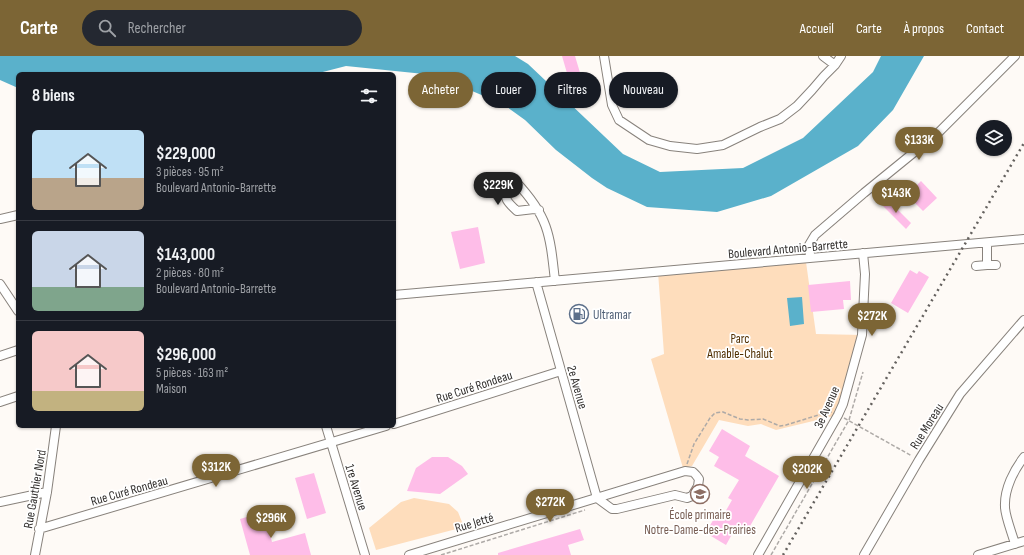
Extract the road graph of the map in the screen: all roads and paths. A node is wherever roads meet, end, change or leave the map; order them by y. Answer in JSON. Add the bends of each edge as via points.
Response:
{"nodes":[{"id":1,"x":604,"y":56,"type":"edge"},
{"id":2,"x":823,"y":56,"type":"edge"},
{"id":3,"x":841,"y":56,"type":"edge"},
{"id":4,"x":1015,"y":56,"type":"edge"},
{"id":5,"x":835,"y":65,"type":"junction"},
{"id":6,"x":539,"y":210,"type":"dead end"},
{"id":7,"x":16,"y":215,"type":"edge"},
{"id":8,"x":0,"y":219,"type":"edge"},
{"id":9,"x":1024,"y":240,"type":"edge"},
{"id":10,"x":987,"y":243,"type":"junction"},
{"id":11,"x":863,"y":253,"type":"junction"},
{"id":12,"x":810,"y":258,"type":"junction"},
{"id":13,"x":987,"y":265,"type":"junction"},
{"id":14,"x":996,"y":265,"type":"dead end"},
{"id":15,"x":976,"y":266,"type":"dead end"},
{"id":16,"x":555,"y":281,"type":"junction"},
{"id":17,"x":536,"y":282,"type":"junction"},
{"id":18,"x":0,"y":284,"type":"edge"},
{"id":19,"x":396,"y":295,"type":"edge"},
{"id":20,"x":16,"y":308,"type":"edge"},
{"id":21,"x":1024,"y":320,"type":"edge"},
{"id":22,"x":16,"y":351,"type":"edge"},
{"id":23,"x":0,"y":356,"type":"edge"},
{"id":24,"x":560,"y":371,"type":"junction"},
{"id":25,"x":863,"y":372,"type":"dead end"},
{"id":26,"x":16,"y":397,"type":"edge"},
{"id":27,"x":0,"y":402,"type":"edge"},
{"id":28,"x":849,"y":420,"type":"junction"},
{"id":29,"x":396,"y":423,"type":"edge"},
{"id":30,"x":56,"y":428,"type":"edge"},
{"id":31,"x":327,"y":428,"type":"edge"},
{"id":32,"x":380,"y":428,"type":"edge"},
{"id":33,"x":331,"y":444,"type":"junction"},
{"id":34,"x":1024,"y":457,"type":"edge"},
{"id":35,"x":919,"y":460,"type":"junction"},
{"id":36,"x":47,"y":492,"type":"junction"},
{"id":37,"x":598,"y":498,"type":"junction"},
{"id":38,"x":0,"y":502,"type":"edge"},
{"id":39,"x":39,"y":529,"type":"junction"},
{"id":40,"x":1024,"y":541,"type":"edge"},
{"id":41,"x":1015,"y":544,"type":"junction"},
{"id":42,"x":34,"y":555,"type":"edge"},
{"id":43,"x":365,"y":555,"type":"edge"},
{"id":44,"x":409,"y":555,"type":"edge"},
{"id":45,"x":758,"y":555,"type":"edge"},
{"id":46,"x":771,"y":555,"type":"edge"},
{"id":47,"x":864,"y":555,"type":"edge"},
{"id":48,"x":978,"y":555,"type":"edge"}],
"edges":[{"from":1,"to":5,"type":"street","via":[[612,105],[619,120],[649,140],[670,146],[697,149],[723,145],[780,119],[797,106]]},
{"from":2,"to":5,"type":"street"},
{"from":3,"to":5,"type":"street"},
{"from":4,"to":12,"type":"street","via":[[939,132],[815,235],[809,245]]},
{"from":6,"to":16,"type":"street","via":[[551,244]]},
{"from":7,"to":8,"type":"street"},
{"from":9,"to":10,"type":"street","name":"Boulevard Antonio-Barrette"},
{"from":10,"to":11,"type":"street","name":"Boulevard Antonio-Barrette"},
{"from":10,"to":13,"type":"street"},
{"from":11,"to":12,"type":"street","name":"Boulevard Antonio-Barrette"},
{"from":11,"to":45,"type":"street","name":"3e Avenue","via":[[865,274],[862,335],[843,404]]},
{"from":12,"to":16,"type":"street","name":"Boulevard Antonio-Barrette"},
{"from":13,"to":14,"type":"street"},
{"from":13,"to":15,"type":"street"},
{"from":16,"to":17,"type":"street","name":"Boulevard Antonio-Barrette"},
{"from":17,"to":19,"type":"street","name":"Boulevard Antonio-Barrette"},
{"from":17,"to":24,"type":"street","name":"2e Avenue"},
{"from":18,"to":20,"type":"street"},
{"from":21,"to":35,"type":"street","name":"Rue Moreau","via":[[960,394]]},
{"from":22,"to":23,"type":"street"},
{"from":24,"to":29,"type":"street","name":"Rue Curé Rondeau"},
{"from":24,"to":37,"type":"street","name":"2e Avenue"},
{"from":25,"to":28,"type":"path","name":"3e Avenue"},
{"from":26,"to":27,"type":"street"},
{"from":28,"to":35,"type":"path"},
{"from":28,"to":46,"type":"path","name":"3e Avenue"},
{"from":30,"to":36,"type":"street","name":"Rue Gauthier Nord"},
{"from":31,"to":33,"type":"street","name":"1re Avenue"},
{"from":32,"to":33,"type":"street","name":"Rue Curé Rondeau"},
{"from":33,"to":39,"type":"street","name":"Rue Curé Rondeau"},
{"from":33,"to":43,"type":"street","name":"1re Avenue"},
{"from":34,"to":41,"type":"street","via":[[1009,483],[1005,507]]},
{"from":35,"to":47,"type":"street","name":"Rue Moreau"},
{"from":36,"to":38,"type":"street"},
{"from":36,"to":39,"type":"street","name":"Rue Gauthier Nord"},
{"from":37,"to":37,"type":"street","name":"Rue Jetté","via":[[685,471],[696,474],[698,480],[695,493],[687,498],[675,495],[617,510]]},
{"from":37,"to":44,"type":"street","name":"Rue Jetté"},
{"from":39,"to":42,"type":"street","name":"Rue Gauthier Nord"},
{"from":40,"to":41,"type":"street"},
{"from":41,"to":48,"type":"street"}]}
